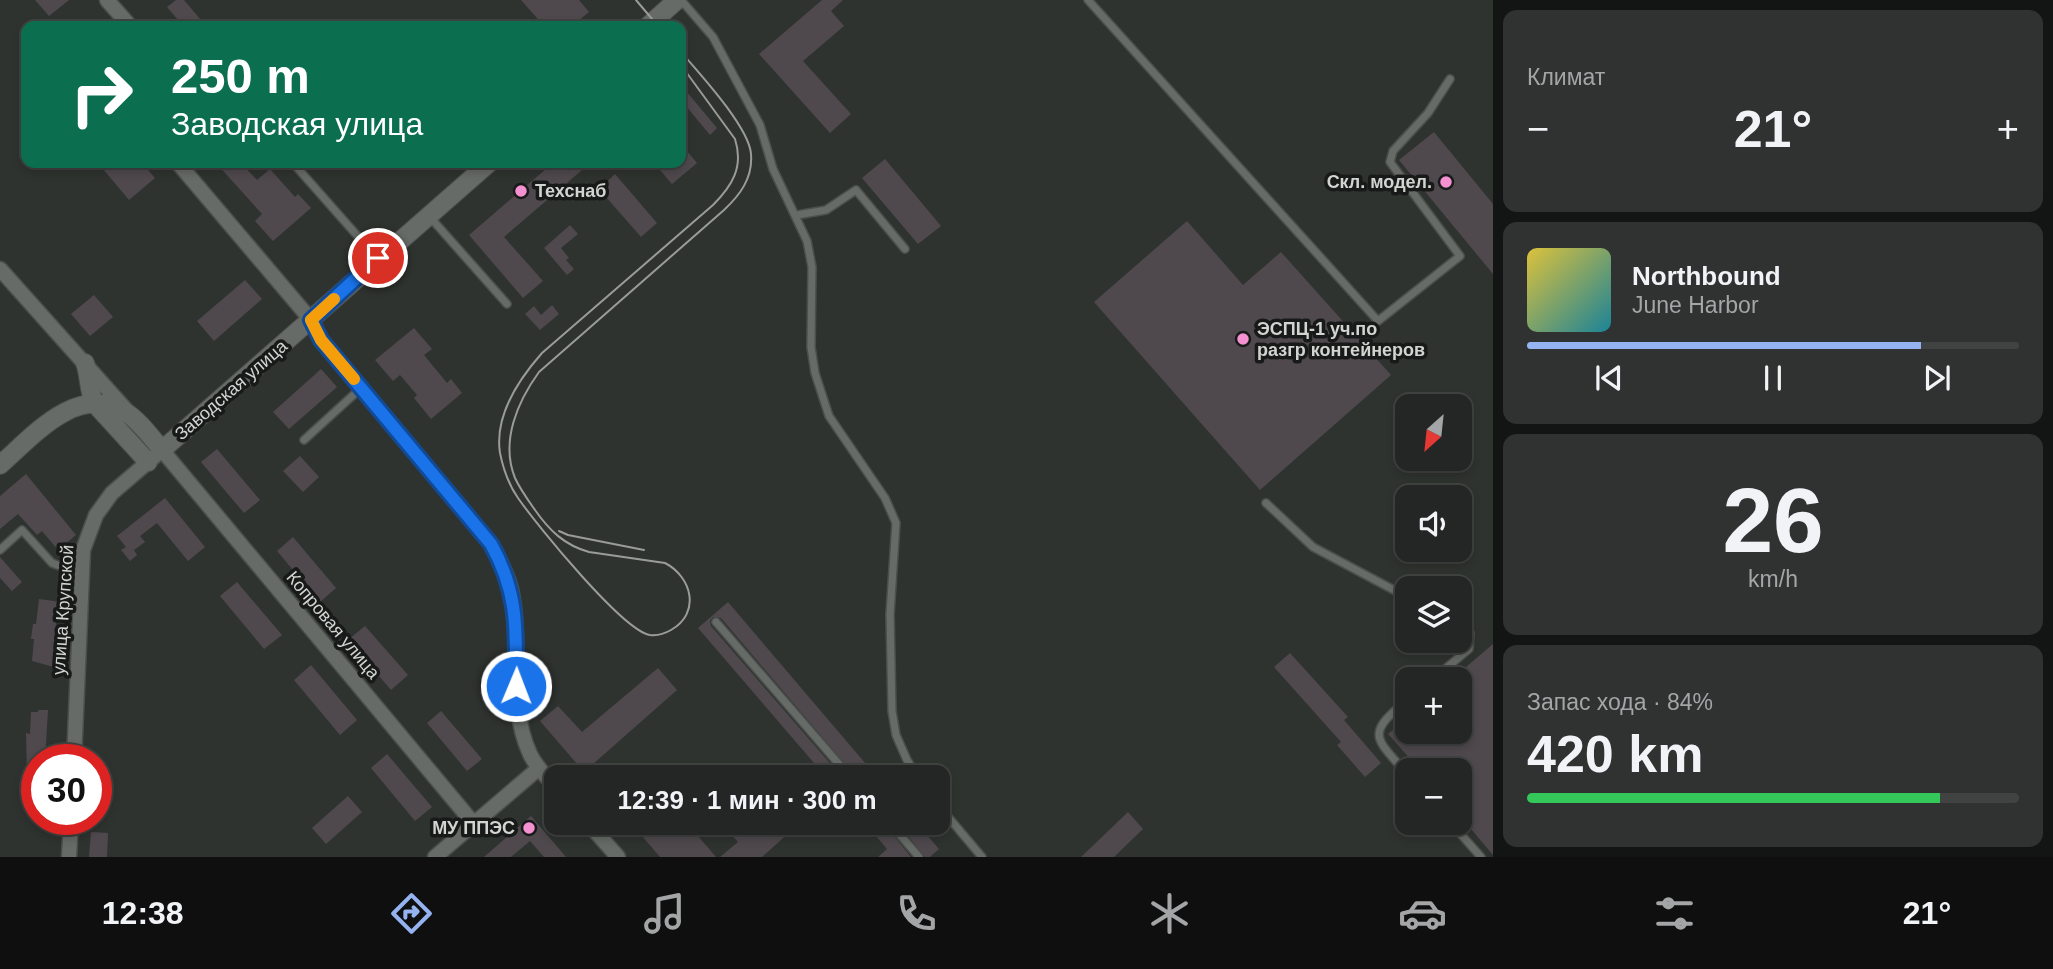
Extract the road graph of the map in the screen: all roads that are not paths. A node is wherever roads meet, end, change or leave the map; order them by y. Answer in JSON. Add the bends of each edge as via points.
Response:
{"nodes":[{"id":1,"x":107,"y":0,"type":"edge"},
{"id":2,"x":679,"y":0,"type":"edge"},
{"id":3,"x":1088,"y":0,"type":"edge"},
{"id":4,"x":126,"y":21,"type":"edge"},
{"id":5,"x":654,"y":21,"type":"edge"},
{"id":6,"x":1450,"y":79,"type":"dead end"},
{"id":7,"x":182,"y":168,"type":"edge"},
{"id":8,"x":297,"y":168,"type":"edge"},
{"id":9,"x":483,"y":168,"type":"edge"},
{"id":10,"x":429,"y":215,"type":"junction"},
{"id":11,"x":797,"y":215,"type":"junction"},
{"id":12,"x":905,"y":249,"type":"dead end"},
{"id":13,"x":378,"y":258,"type":"junction"},
{"id":14,"x":0,"y":269,"type":"edge"},
{"id":15,"x":507,"y":304,"type":"dead end"},
{"id":16,"x":311,"y":320,"type":"junction"},
{"id":17,"x":85,"y":363,"type":"junction"},
{"id":18,"x":362,"y":387,"type":"junction"},
{"id":19,"x":95,"y":404,"type":"junction"},
{"id":20,"x":65,"y":412,"type":"junction"},
{"id":21,"x":133,"y":417,"type":"junction"},
{"id":22,"x":108,"y":419,"type":"junction"},
{"id":23,"x":304,"y":440,"type":"dead end"},
{"id":24,"x":155,"y":456,"type":"junction"},
{"id":25,"x":0,"y":465,"type":"edge"},
{"id":26,"x":1266,"y":503,"type":"dead end"},
{"id":27,"x":0,"y":550,"type":"edge"},
{"id":28,"x":82,"y":574,"type":"junction"},
{"id":29,"x":1395,"y":591,"type":"edge"},
{"id":30,"x":716,"y":622,"type":"dead end"},
{"id":31,"x":1464,"y":653,"type":"edge"},
{"id":32,"x":1447,"y":667,"type":"edge"},
{"id":33,"x":1395,"y":711,"type":"edge"},
{"id":34,"x":75,"y":744,"type":"edge"},
{"id":35,"x":1395,"y":760,"type":"edge"},
{"id":36,"x":840,"y":765,"type":"edge"},
{"id":37,"x":910,"y":765,"type":"edge"},
{"id":38,"x":538,"y":768,"type":"junction"},
{"id":39,"x":544,"y":775,"type":"edge"},
{"id":40,"x":950,"y":819,"type":"edge"},
{"id":41,"x":474,"y":824,"type":"junction"},
{"id":42,"x":70,"y":835,"type":"edge"},
{"id":43,"x":599,"y":835,"type":"edge"},
{"id":44,"x":900,"y":835,"type":"edge"},
{"id":45,"x":1462,"y":835,"type":"edge"},
{"id":46,"x":69,"y":857,"type":"edge"},
{"id":47,"x":435,"y":857,"type":"edge"},
{"id":48,"x":618,"y":857,"type":"edge"},
{"id":49,"x":919,"y":857,"type":"edge"},
{"id":50,"x":982,"y":857,"type":"edge"},
{"id":51,"x":1481,"y":857,"type":"edge"}],
"edges":[{"from":1,"to":4,"type":"street"},
{"from":2,"to":5,"type":"street"},
{"from":2,"to":11,"type":"lane","via":[[713,37],[747,97],[773,169]]},
{"from":3,"to":6,"type":"lane","via":[[1378,321],[1460,256],[1390,162],[1393,151],[1427,114]]},
{"from":7,"to":16,"type":"street"},
{"from":8,"to":13,"type":"lane"},
{"from":9,"to":10,"type":"street","name":"Заводская улица"},
{"from":10,"to":13,"type":"street","name":"Заводская улица"},
{"from":10,"to":15,"type":"lane"},
{"from":11,"to":12,"type":"lane","via":[[826,210],[856,190]]},
{"from":11,"to":37,"type":"lane","via":[[812,267],[811,347],[818,384],[829,416],[885,498],[895,523],[890,614],[892,712],[896,735]]},
{"from":13,"to":16,"type":"street","name":"Заводская улица"},
{"from":14,"to":17,"type":"street"},
{"from":16,"to":18,"type":"street","via":[[321,340]]},
{"from":16,"to":24,"type":"street","name":"Заводская улица"},
{"from":17,"to":19,"type":"street"},
{"from":17,"to":21,"type":"street"},
{"from":18,"to":23,"type":"lane"},
{"from":18,"to":38,"type":"street","via":[[491,544],[503,567],[514,614],[517,707]]},
{"from":19,"to":20,"type":"street"},
{"from":19,"to":21,"type":"street"},
{"from":19,"to":22,"type":"street"},
{"from":20,"to":22,"type":"street","via":[[81,411]]},
{"from":20,"to":25,"type":"street"},
{"from":21,"to":24,"type":"street"},
{"from":22,"to":24,"type":"street"},
{"from":24,"to":28,"type":"street","name":"улица Крупской","via":[[112,493],[96,515],[83,550]]},
{"from":24,"to":41,"type":"street","name":"Копровая улица"},
{"from":26,"to":29,"type":"lane","via":[[1313,547]]},
{"from":27,"to":28,"type":"lane","via":[[22,530],[52,563]]},
{"from":28,"to":34,"type":"street","name":"улица Крупской"},
{"from":30,"to":36,"type":"lane"},
{"from":31,"to":32,"type":"lane"},
{"from":33,"to":35,"type":"lane","via":[[1381,723],[1378,734]]},
{"from":38,"to":39,"type":"street"},
{"from":38,"to":41,"type":"street"},
{"from":40,"to":50,"type":"lane"},
{"from":41,"to":47,"type":"street"},
{"from":42,"to":46,"type":"street"},
{"from":43,"to":48,"type":"street"},
{"from":44,"to":49,"type":"lane"},
{"from":45,"to":51,"type":"lane"}]}
